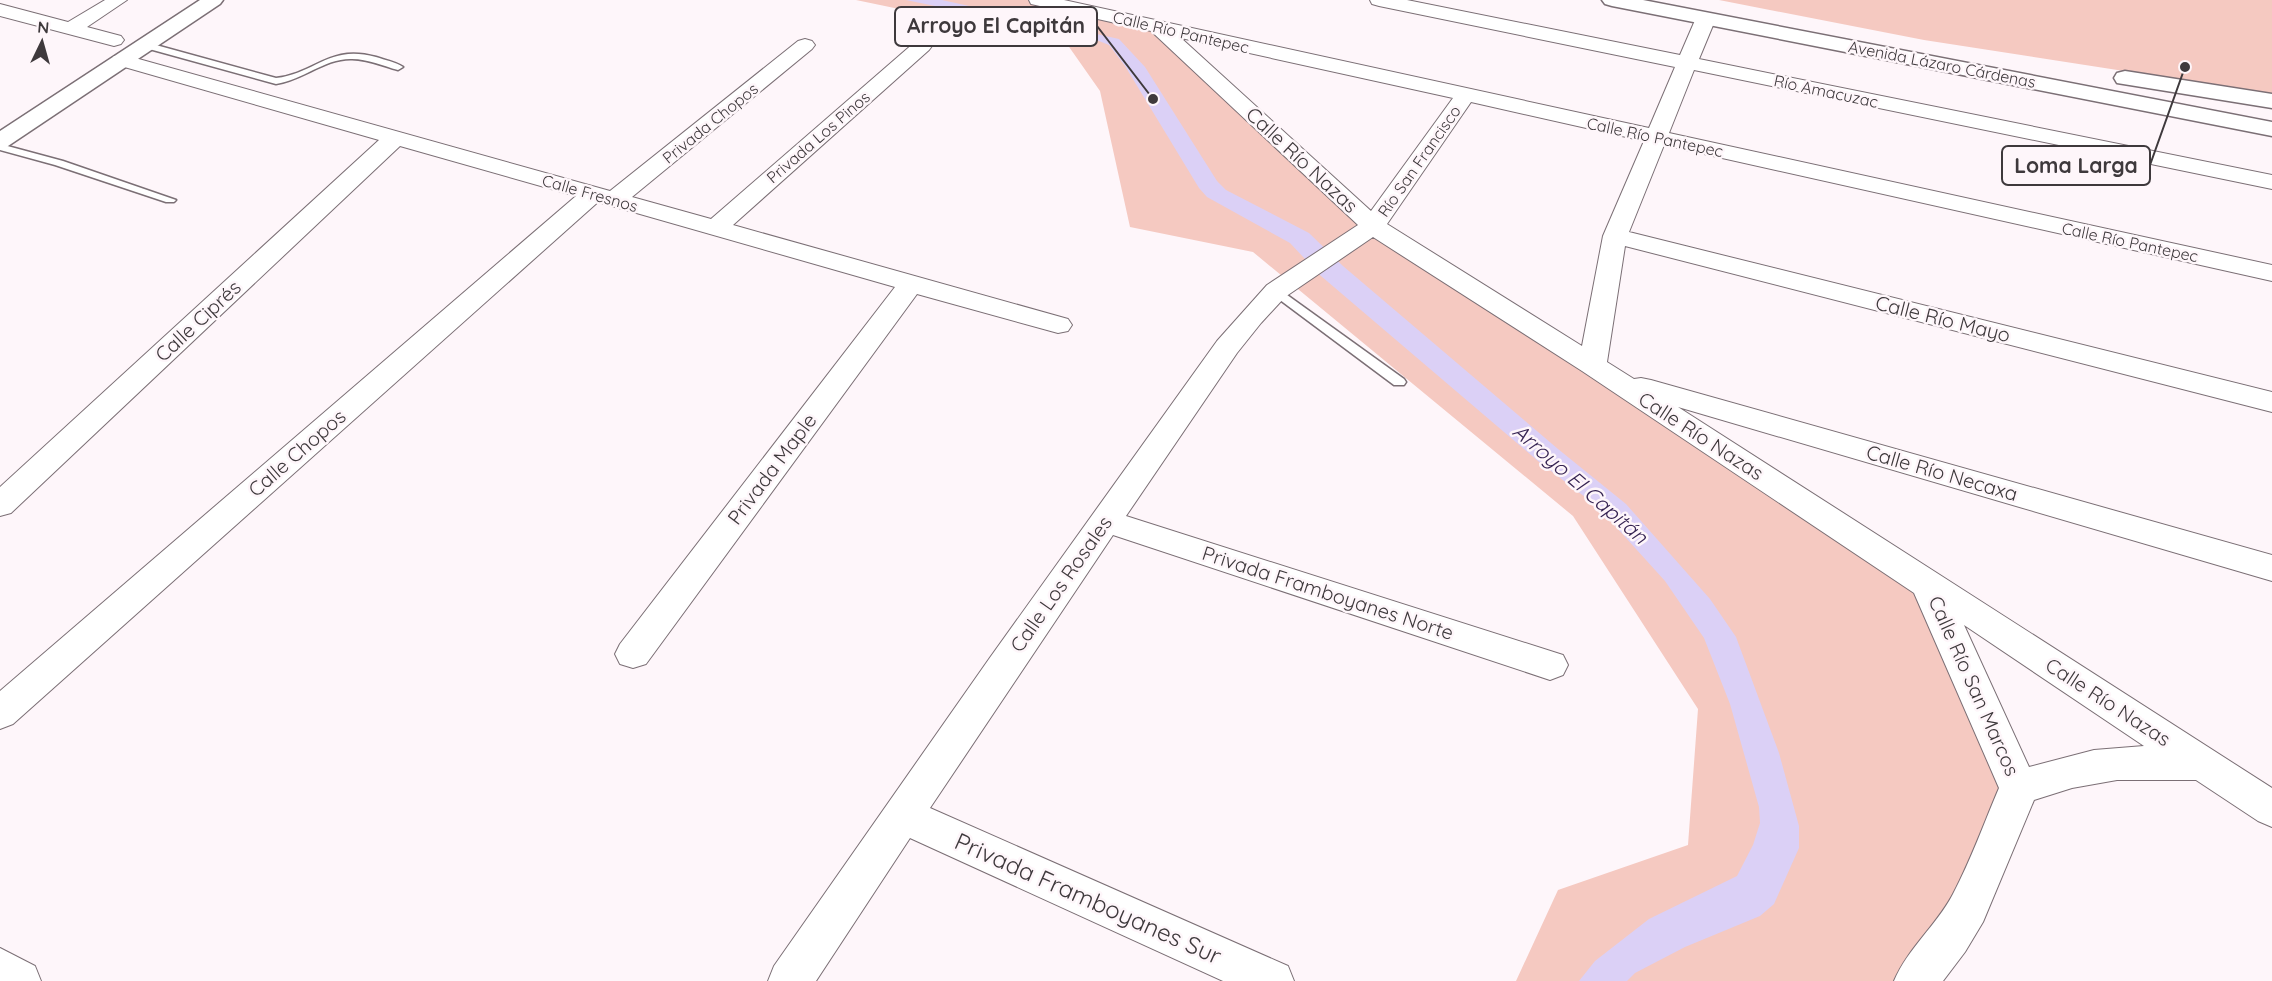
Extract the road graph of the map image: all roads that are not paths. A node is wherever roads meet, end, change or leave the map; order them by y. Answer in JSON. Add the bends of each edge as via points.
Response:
{"nodes":[{"id":1,"x":5,"y":0,"type":"edge"},
{"id":2,"x":118,"y":0,"type":"edge"},
{"id":3,"x":213,"y":0,"type":"edge"},
{"id":4,"x":1038,"y":0,"type":"edge"},
{"id":5,"x":1379,"y":0,"type":"edge"},
{"id":6,"x":1612,"y":0,"type":"edge"},
{"id":7,"x":1663,"y":0,"type":"edge"},
{"id":8,"x":0,"y":2,"type":"edge"},
{"id":9,"x":1064,"y":2,"type":"edge"},
{"id":10,"x":0,"y":10,"type":"edge"},
{"id":11,"x":1707,"y":18,"type":"junction"},
{"id":12,"x":1159,"y":28,"type":"junction"},
{"id":13,"x":70,"y":29,"type":"junction"},
{"id":14,"x":145,"y":45,"type":"junction"},
{"id":15,"x":805,"y":45,"type":"dead end"},
{"id":16,"x":922,"y":46,"type":"dead end"},
{"id":17,"x":118,"y":50,"type":"junction"},
{"id":18,"x":1687,"y":62,"type":"junction"},
{"id":19,"x":398,"y":67,"type":"dead end"},
{"id":20,"x":2146,"y":82,"type":"junction"},
{"id":21,"x":2040,"y":83,"type":"junction"},
{"id":22,"x":1465,"y":96,"type":"junction"},
{"id":23,"x":2272,"y":101,"type":"edge"},
{"id":24,"x":2272,"y":109,"type":"edge"},
{"id":25,"x":2272,"y":121,"type":"edge"},
{"id":26,"x":2272,"y":129,"type":"edge"},
{"id":27,"x":396,"y":137,"type":"junction"},
{"id":28,"x":1655,"y":137,"type":"junction"},
{"id":29,"x":0,"y":141,"type":"edge"},
{"id":30,"x":0,"y":147,"type":"edge"},
{"id":31,"x":2272,"y":182,"type":"edge"},
{"id":32,"x":603,"y":197,"type":"junction"},
{"id":33,"x":170,"y":200,"type":"dead end"},
{"id":34,"x":1373,"y":226,"type":"junction"},
{"id":35,"x":714,"y":229,"type":"junction"},
{"id":36,"x":1615,"y":236,"type":"junction"},
{"id":37,"x":2272,"y":273,"type":"edge"},
{"id":38,"x":911,"y":284,"type":"junction"},
{"id":39,"x":1276,"y":291,"type":"junction"},
{"id":40,"x":1058,"y":325,"type":"dead end"},
{"id":41,"x":1602,"y":371,"type":"junction"},
{"id":42,"x":1399,"y":382,"type":"dead end"},
{"id":43,"x":2272,"y":402,"type":"edge"},
{"id":44,"x":0,"y":505,"type":"edge"},
{"id":45,"x":1106,"y":521,"type":"junction"},
{"id":46,"x":2272,"y":568,"type":"edge"},
{"id":47,"x":1928,"y":585,"type":"junction"},
{"id":48,"x":633,"y":654,"type":"dead end"},
{"id":49,"x":1550,"y":665,"type":"dead end"},
{"id":50,"x":0,"y":713,"type":"edge"},
{"id":51,"x":2203,"y":764,"type":"junction"},
{"id":52,"x":2019,"y":788,"type":"junction"},
{"id":53,"x":2272,"y":809,"type":"edge"},
{"id":54,"x":904,"y":816,"type":"junction"},
{"id":55,"x":0,"y":969,"type":"edge"},
{"id":56,"x":19,"y":981,"type":"edge"},
{"id":57,"x":790,"y":981,"type":"edge"},
{"id":58,"x":1272,"y":981,"type":"edge"},
{"id":59,"x":1916,"y":981,"type":"edge"}],
"edges":[{"from":1,"to":8,"type":"street"},
{"from":2,"to":13,"type":"street"},
{"from":3,"to":14,"type":"main road"},
{"from":4,"to":9,"type":"street","name":"Calle Río Pantepec"},
{"from":5,"to":18,"type":"street","name":"Río Amacuzac"},
{"from":6,"to":11,"type":"main road","name":"Avenida Lázaro Cárdenas"},
{"from":7,"to":20,"type":"main road","name":"Avenida Lázaro Cárdenas","via":[[1918,47]]},
{"from":9,"to":12,"type":"street","name":"Calle Río Pantepec"},
{"from":10,"to":13,"type":"street","name":"Calle Fresnos"},
{"from":11,"to":18,"type":"street"},
{"from":11,"to":21,"type":"main road","name":"Avenida Lázaro Cárdenas"},
{"from":12,"to":22,"type":"street","name":"Calle Río Pantepec"},
{"from":12,"to":34,"type":"street","name":"Calle Río Nazas"},
{"from":13,"to":17,"type":"street","name":"Calle Fresnos"},
{"from":14,"to":17,"type":"main road"},
{"from":14,"to":19,"type":"lane","via":[[276,81],[345,56]]},
{"from":15,"to":32,"type":"street","name":"Privada Chopos"},
{"from":16,"to":35,"type":"street","name":"Privada Los Pinos"},
{"from":17,"to":27,"type":"street","name":"Calle Fresnos"},
{"from":17,"to":29,"type":"main road"},
{"from":18,"to":28,"type":"street"},
{"from":18,"to":31,"type":"street","name":"Río Amacuzac"},
{"from":20,"to":23,"type":"main road","name":"Avenida Lázaro Cárdenas"},
{"from":20,"to":24,"type":"main road","via":[[2178,93]]},
{"from":21,"to":25,"type":"main road","via":[[2085,87]]},
{"from":21,"to":26,"type":"main road","name":"Avenida Lázaro Cárdenas"},
{"from":22,"to":28,"type":"street","name":"Calle Río Pantepec"},
{"from":22,"to":34,"type":"street","name":"Río San Francisco"},
{"from":27,"to":32,"type":"street","name":"Calle Fresnos"},
{"from":27,"to":44,"type":"street","name":"Calle Ciprés"},
{"from":28,"to":36,"type":"street"},
{"from":28,"to":37,"type":"street","name":"Calle Río Pantepec"},
{"from":30,"to":33,"type":"lane"},
{"from":32,"to":35,"type":"street","name":"Calle Fresnos"},
{"from":32,"to":50,"type":"street","name":"Calle Chopos"},
{"from":34,"to":39,"type":"street","name":"Calle Los Rosales"},
{"from":34,"to":41,"type":"street","name":"Calle Río Nazas"},
{"from":35,"to":38,"type":"street","name":"Calle Fresnos"},
{"from":36,"to":41,"type":"street","via":[[1601,325]]},
{"from":36,"to":43,"type":"street","name":"Calle Río Mayo"},
{"from":38,"to":40,"type":"street","name":"Calle Fresnos"},
{"from":38,"to":48,"type":"street","name":"Privada Maple"},
{"from":39,"to":42,"type":"lane"},
{"from":39,"to":45,"type":"street","name":"Calle Los Rosales","via":[[1222,354]]},
{"from":41,"to":46,"type":"street","name":"Calle Río Necaxa"},
{"from":41,"to":47,"type":"street","name":"Calle Río Nazas"},
{"from":45,"to":49,"type":"street","name":"Privada Framboyanes Norte"},
{"from":45,"to":54,"type":"street","name":"Calle Los Rosales"},
{"from":47,"to":51,"type":"street","name":"Calle Río Nazas"},
{"from":47,"to":52,"type":"street","name":"Calle Río San Marcos"},
{"from":51,"to":52,"type":"street","name":"Calle Río San Marcos","via":[[2106,764]]},
{"from":51,"to":53,"type":"street","name":"Calle Río Nazas"},
{"from":52,"to":59,"type":"street","name":"Calle Río San Marcos","via":[[1968,908]]},
{"from":54,"to":57,"type":"street","name":"Calle Los Rosales"},
{"from":54,"to":58,"type":"street","name":"Privada Framboyanes Sur"},
{"from":55,"to":56,"type":"street"}]}
